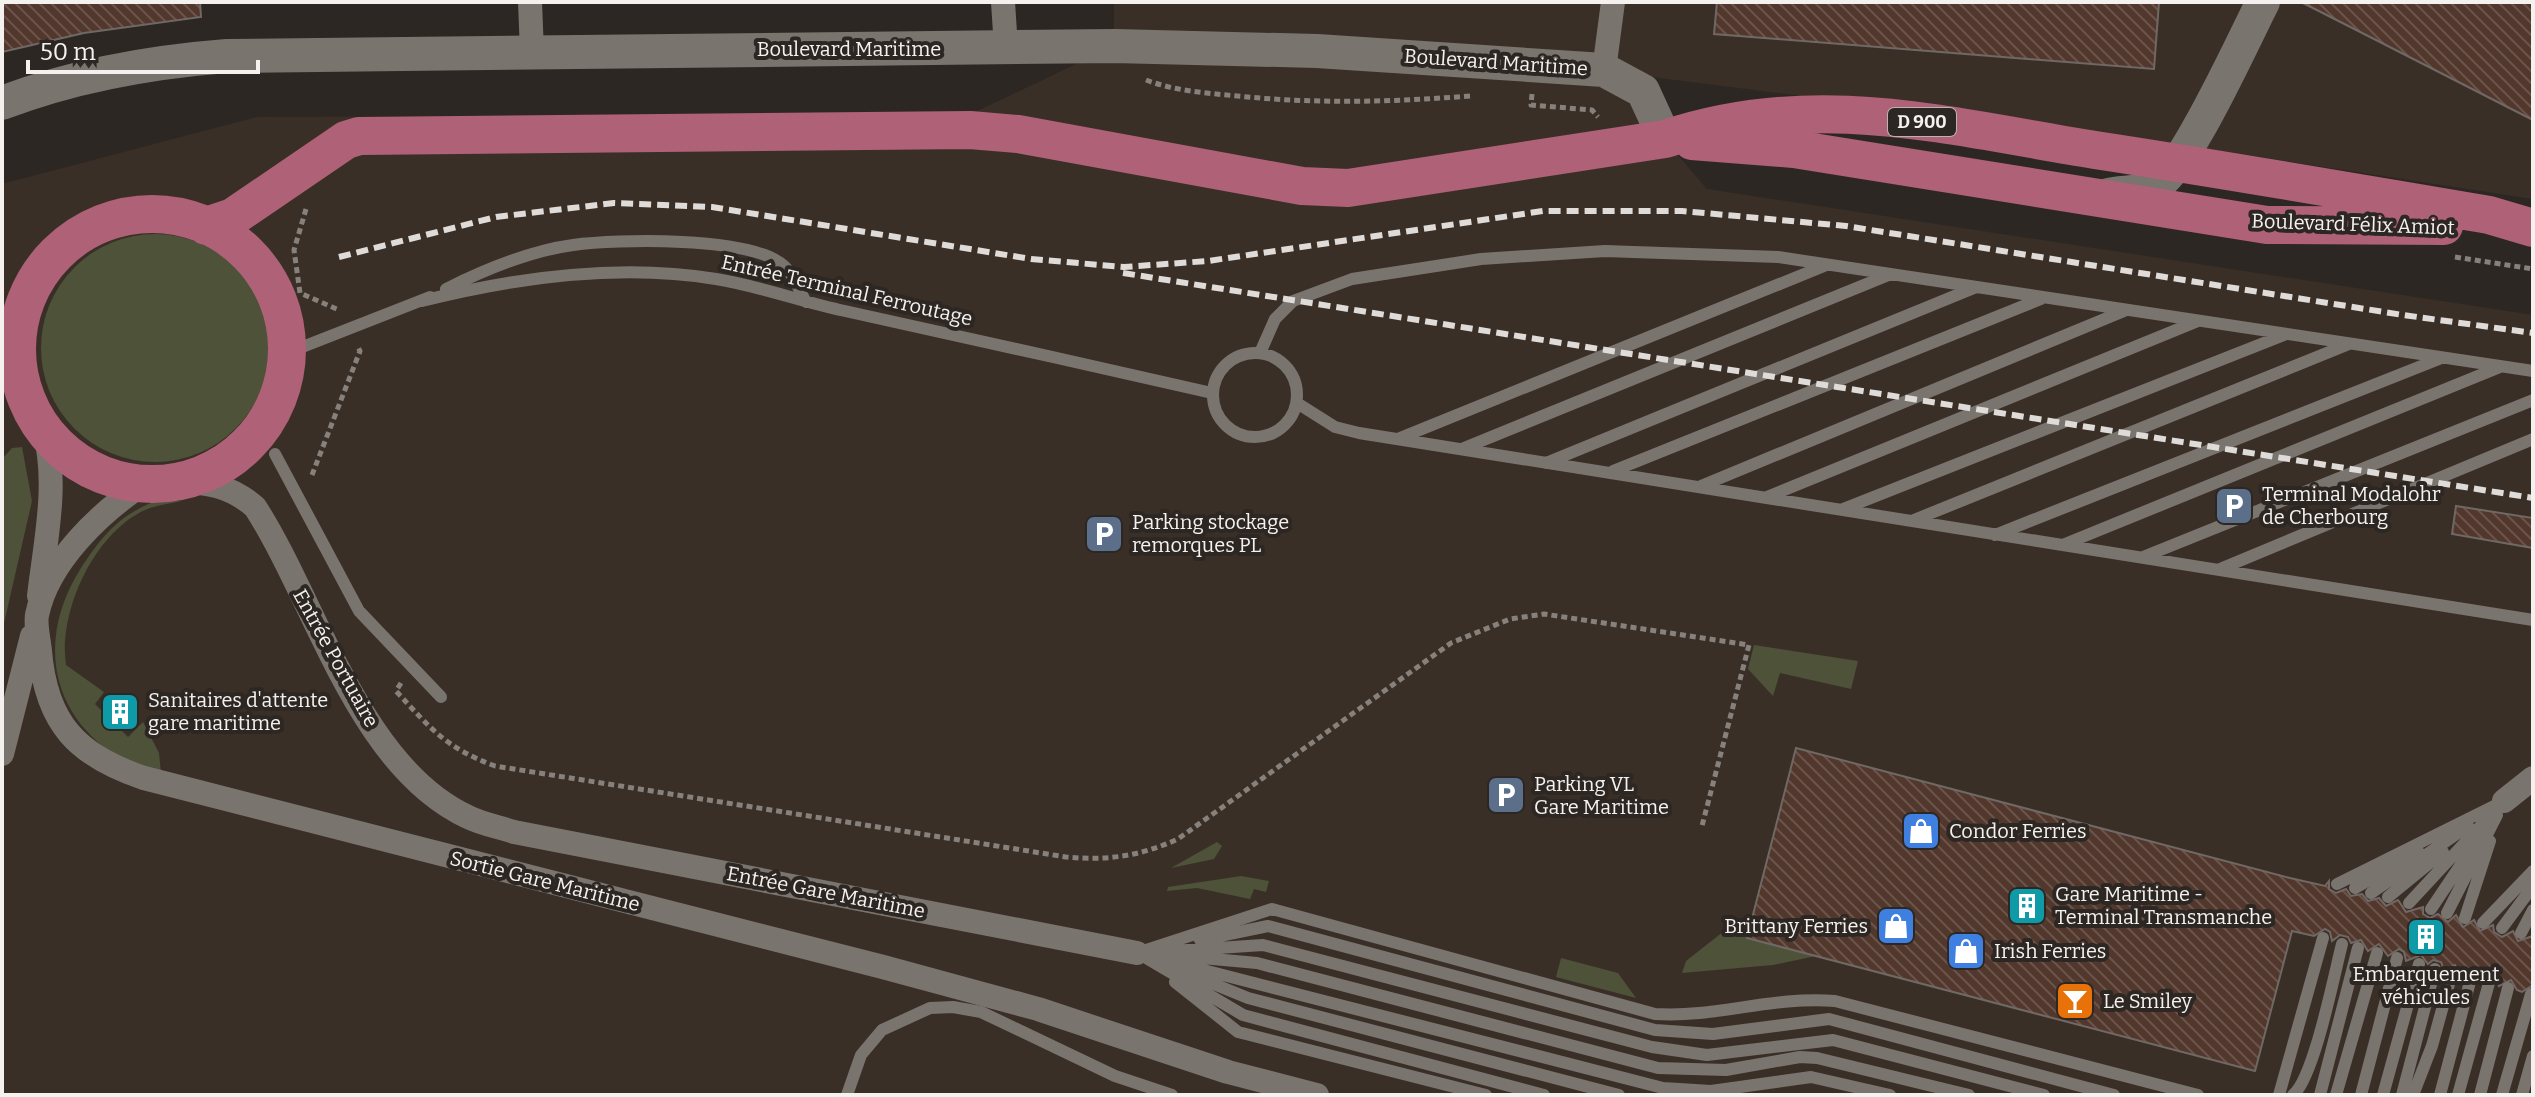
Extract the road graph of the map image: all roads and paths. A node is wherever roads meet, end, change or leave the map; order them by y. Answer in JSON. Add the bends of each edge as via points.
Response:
{"nodes":[{"id":1,"x":530,"y":2,"type":"edge"},
{"id":2,"x":1003,"y":2,"type":"edge"},
{"id":3,"x":1613,"y":2,"type":"edge"},
{"id":4,"x":2263,"y":2,"type":"edge"},
{"id":5,"x":1006,"y":48,"type":"junction"},
{"id":6,"x":532,"y":52,"type":"junction"},
{"id":7,"x":1604,"y":70,"type":"junction"},
{"id":8,"x":2,"y":103,"type":"edge"},
{"id":9,"x":1665,"y":139,"type":"junction"},
{"id":10,"x":320,"y":158,"type":"junction"},
{"id":11,"x":2179,"y":163,"type":"junction"},
{"id":12,"x":312,"y":199,"type":"dead end"},
{"id":13,"x":2111,"y":201,"type":"junction"},
{"id":14,"x":206,"y":226,"type":"junction"},
{"id":15,"x":2533,"y":230,"type":"edge"},
{"id":16,"x":1827,"y":264,"type":"junction"},
{"id":17,"x":259,"y":269,"type":"junction"},
{"id":18,"x":1892,"y":274,"type":"junction"},
{"id":19,"x":1977,"y":287,"type":"junction"},
{"id":20,"x":16,"y":295,"type":"edge"},
{"id":21,"x":2044,"y":298,"type":"junction"},
{"id":22,"x":422,"y":301,"type":"junction"},
{"id":23,"x":806,"y":302,"type":"junction"},
{"id":24,"x":2127,"y":310,"type":"junction"},
{"id":25,"x":2199,"y":321,"type":"junction"},
{"id":26,"x":349,"y":329,"type":"junction"},
{"id":27,"x":2287,"y":334,"type":"junction"},
{"id":28,"x":2350,"y":344,"type":"junction"},
{"id":29,"x":287,"y":353,"type":"junction"},
{"id":30,"x":1260,"y":353,"type":"junction"},
{"id":31,"x":2442,"y":357,"type":"junction"},
{"id":32,"x":2501,"y":366,"type":"junction"},
{"id":33,"x":2533,"y":371,"type":"edge"},
{"id":34,"x":11,"y":378,"type":"edge"},
{"id":35,"x":1212,"y":393,"type":"junction"},
{"id":36,"x":2533,"y":400,"type":"edge"},
{"id":37,"x":1297,"y":403,"type":"junction"},
{"id":38,"x":44,"y":430,"type":"junction"},
{"id":39,"x":1397,"y":439,"type":"junction"},
{"id":40,"x":2533,"y":439,"type":"edge"},
{"id":41,"x":1461,"y":449,"type":"junction"},
{"id":42,"x":275,"y":454,"type":"dead end"},
{"id":43,"x":1546,"y":463,"type":"junction"},
{"id":44,"x":1610,"y":473,"type":"junction"},
{"id":45,"x":159,"y":483,"type":"junction"},
{"id":46,"x":317,"y":486,"type":"dead end"},
{"id":47,"x":1698,"y":487,"type":"junction"},
{"id":48,"x":1764,"y":498,"type":"junction"},
{"id":49,"x":1842,"y":510,"type":"junction"},
{"id":50,"x":1911,"y":521,"type":"junction"},
{"id":51,"x":1995,"y":535,"type":"junction"},
{"id":52,"x":2062,"y":545,"type":"junction"},
{"id":53,"x":2141,"y":558,"type":"junction"},
{"id":54,"x":2217,"y":570,"type":"junction"},
{"id":55,"x":37,"y":615,"type":"junction"},
{"id":56,"x":2533,"y":620,"type":"edge"},
{"id":57,"x":411,"y":669,"type":"junction"},
{"id":58,"x":441,"y":697,"type":"dead end"},
{"id":59,"x":2,"y":754,"type":"edge"},
{"id":60,"x":2533,"y":778,"type":"edge"},
{"id":61,"x":2504,"y":801,"type":"junction"},
{"id":62,"x":1702,"y":826,"type":"dead end"},
{"id":63,"x":514,"y":832,"type":"joint"},
{"id":64,"x":2533,"y":871,"type":"edge"},
{"id":65,"x":2337,"y":884,"type":"dead end"},
{"id":66,"x":2533,"y":886,"type":"edge"},
{"id":67,"x":2355,"y":888,"type":"dead end"},
{"id":68,"x":2371,"y":893,"type":"dead end"},
{"id":69,"x":2388,"y":897,"type":"dead end"},
{"id":70,"x":2409,"y":903,"type":"dead end"},
{"id":71,"x":2431,"y":909,"type":"dead end"},
{"id":72,"x":2533,"y":910,"type":"edge"},
{"id":73,"x":2447,"y":913,"type":"dead end"},
{"id":74,"x":2465,"y":918,"type":"dead end"},
{"id":75,"x":2483,"y":923,"type":"dead end"},
{"id":76,"x":2502,"y":928,"type":"dead end"},
{"id":77,"x":2521,"y":933,"type":"dead end"},
{"id":78,"x":2323,"y":938,"type":"dead end"},
{"id":79,"x":2342,"y":944,"type":"dead end"},
{"id":80,"x":2358,"y":948,"type":"dead end"},
{"id":81,"x":1137,"y":953,"type":"junction"},
{"id":82,"x":2377,"y":953,"type":"dead end"},
{"id":83,"x":2397,"y":958,"type":"dead end"},
{"id":84,"x":2419,"y":964,"type":"dead end"},
{"id":85,"x":883,"y":967,"type":"junction"},
{"id":86,"x":2435,"y":969,"type":"dead end"},
{"id":87,"x":2452,"y":973,"type":"dead end"},
{"id":88,"x":2471,"y":978,"type":"dead end"},
{"id":89,"x":2489,"y":983,"type":"dead end"},
{"id":90,"x":2508,"y":988,"type":"dead end"},
{"id":91,"x":2531,"y":994,"type":"dead end"},
{"id":92,"x":981,"y":1012,"type":"junction"},
{"id":93,"x":2533,"y":1056,"type":"edge"},
{"id":94,"x":847,"y":1095,"type":"edge"},
{"id":95,"x":1172,"y":1095,"type":"edge"},
{"id":96,"x":1317,"y":1095,"type":"edge"},
{"id":97,"x":1486,"y":1095,"type":"edge"},
{"id":98,"x":1544,"y":1095,"type":"edge"},
{"id":99,"x":1619,"y":1095,"type":"edge"},
{"id":100,"x":1890,"y":1095,"type":"edge"},
{"id":101,"x":1969,"y":1095,"type":"edge"},
{"id":102,"x":2044,"y":1095,"type":"edge"},
{"id":103,"x":2114,"y":1095,"type":"edge"},
{"id":104,"x":2198,"y":1095,"type":"edge"},
{"id":105,"x":2279,"y":1095,"type":"edge"},
{"id":106,"x":2293,"y":1095,"type":"edge"},
{"id":107,"x":2320,"y":1095,"type":"edge"},
{"id":108,"x":2336,"y":1095,"type":"edge"},
{"id":109,"x":2361,"y":1095,"type":"edge"},
{"id":110,"x":2383,"y":1095,"type":"edge"},
{"id":111,"x":2402,"y":1095,"type":"edge"},
{"id":112,"x":2413,"y":1095,"type":"edge"},
{"id":113,"x":2440,"y":1095,"type":"edge"},
{"id":114,"x":2458,"y":1095,"type":"edge"},
{"id":115,"x":2480,"y":1095,"type":"edge"},
{"id":116,"x":2502,"y":1095,"type":"edge"},
{"id":117,"x":2522,"y":1095,"type":"edge"}],
"edges":[{"from":1,"to":6,"type":"street"},
{"from":2,"to":5,"type":"street"},
{"from":3,"to":7,"type":"street"},
{"from":4,"to":11,"type":"street"},
{"from":5,"to":6,"type":"street","name":"Boulevard Maritime"},
{"from":5,"to":7,"type":"street","name":"Boulevard Maritime","via":[[1317,51]]},
{"from":6,"to":8,"type":"street","name":"Boulevard Maritime","via":[[177,59],[34,90]]},
{"from":7,"to":9,"type":"street","name":"Boulevard Maritime","via":[[1643,91]]},
{"from":9,"to":10,"type":"main road","via":[[1429,178],[1324,189],[970,130],[359,136]]},
{"from":9,"to":11,"type":"main road","number":"D 900","via":[[1709,124],[1807,112],[1923,122]]},
{"from":9,"to":13,"type":"main road","number":"D 900","via":[[1794,149]]},
{"from":10,"to":14,"type":"main road","via":[[233,217]]},
{"from":10,"to":17,"type":"main road","via":[[286,190],[266,233]]},
{"from":11,"to":13,"type":"street","via":[[2151,188]]},
{"from":11,"to":15,"type":"main road","name":"Boulevard Félix Amiot","number":"D 900","via":[[2489,215]]},
{"from":12,"to":26,"type":"path","via":[[294,250],[300,293],[341,311]]},
{"from":13,"to":15,"type":"main road","name":"Boulevard Félix Amiot","number":"D 900","via":[[2267,225]]},
{"from":14,"to":17,"type":"main road","via":[[233,242]]},
{"from":14,"to":20,"type":"main road","via":[[164,214],[131,215],[99,224],[71,240]]},
{"from":16,"to":18,"type":"lane"},
{"from":16,"to":30,"type":"lane","via":[[1778,257],[1605,251],[1352,279],[1293,301],[1275,319]]},
{"from":16,"to":39,"type":"lane"},
{"from":17,"to":29,"type":"main road","via":[[284,318]]},
{"from":18,"to":19,"type":"lane"},
{"from":18,"to":41,"type":"lane"},
{"from":19,"to":21,"type":"lane"},
{"from":19,"to":43,"type":"lane"},
{"from":20,"to":34,"type":"main road","via":[[19,320]]},
{"from":21,"to":24,"type":"lane"},
{"from":21,"to":44,"type":"lane"},
{"from":22,"to":23,"type":"lane","name":"Entrée Terminal Ferroutage","via":[[548,276],[609,273],[717,279]]},
{"from":22,"to":23,"type":"lane","via":[[484,270],[530,255],[612,242],[743,249],[784,266]]},
{"from":22,"to":26,"type":"lane"},
{"from":23,"to":35,"type":"lane","name":"Entrée Terminal Ferroutage"},
{"from":24,"to":25,"type":"lane"},
{"from":24,"to":47,"type":"lane"},
{"from":25,"to":27,"type":"lane"},
{"from":25,"to":48,"type":"lane"},
{"from":26,"to":29,"type":"lane"},
{"from":26,"to":46,"type":"path","via":[[360,351],[310,473]]},
{"from":27,"to":28,"type":"lane"},
{"from":27,"to":49,"type":"lane"},
{"from":28,"to":31,"type":"lane"},
{"from":28,"to":50,"type":"lane"},
{"from":29,"to":45,"type":"main road","via":[[281,394],[257,436],[207,472]]},
{"from":30,"to":35,"type":"lane","via":[[1246,353],[1222,367]]},
{"from":30,"to":37,"type":"lane","via":[[1285,364],[1293,376]]},
{"from":31,"to":32,"type":"lane"},
{"from":31,"to":51,"type":"lane"},
{"from":32,"to":33,"type":"lane"},
{"from":32,"to":52,"type":"lane"},
{"from":34,"to":38,"type":"main road"},
{"from":35,"to":37,"type":"lane","via":[[1219,420],[1243,436],[1257,438],[1283,427]]},
{"from":36,"to":53,"type":"lane"},
{"from":37,"to":39,"type":"lane","via":[[1335,427]]},
{"from":38,"to":45,"type":"main road","via":[[88,468],[115,479]]},
{"from":38,"to":55,"type":"street","via":[[50,491]]},
{"from":39,"to":41,"type":"lane"},
{"from":40,"to":54,"type":"lane"},
{"from":41,"to":43,"type":"lane"},
{"from":42,"to":57,"type":"lane","via":[[339,580]]},
{"from":43,"to":44,"type":"lane"},
{"from":44,"to":47,"type":"lane"},
{"from":45,"to":55,"type":"street","via":[[93,521],[73,546]]},
{"from":45,"to":63,"type":"street","name":"Entrée Portuaire","via":[[218,486],[255,507],[361,713],[384,742],[433,793],[467,817]]},
{"from":47,"to":48,"type":"lane"},
{"from":48,"to":49,"type":"lane"},
{"from":49,"to":50,"type":"lane"},
{"from":50,"to":51,"type":"lane"},
{"from":51,"to":52,"type":"lane"},
{"from":52,"to":53,"type":"lane"},
{"from":53,"to":54,"type":"lane"},
{"from":54,"to":56,"type":"lane"},
{"from":55,"to":59,"type":"street"},
{"from":55,"to":85,"type":"street","name":"Sortie Gare Maritime","via":[[42,675],[63,727],[97,760],[119,770]]},
{"from":57,"to":58,"type":"lane"},
{"from":57,"to":62,"type":"path","via":[[396,691],[439,738],[495,766],[1066,857],[1119,859],[1178,839],[1451,643],[1528,615],[1565,616],[1749,645]]},
{"from":60,"to":61,"type":"street"},
{"from":61,"to":65,"type":"lane"},
{"from":61,"to":67,"type":"lane"},
{"from":61,"to":68,"type":"lane"},
{"from":61,"to":69,"type":"lane"},
{"from":61,"to":70,"type":"lane"},
{"from":61,"to":71,"type":"lane"},
{"from":61,"to":73,"type":"lane"},
{"from":61,"to":74,"type":"lane"},
{"from":63,"to":81,"type":"street","name":"Entrée Gare Maritime"},
{"from":64,"to":75,"type":"lane"},
{"from":66,"to":76,"type":"lane"},
{"from":72,"to":77,"type":"lane"},
{"from":78,"to":105,"type":"lane"},
{"from":79,"to":106,"type":"lane","via":[[2311,1061]]},
{"from":80,"to":107,"type":"lane"},
{"from":81,"to":97,"type":"lane","via":[[1238,1032]]},
{"from":81,"to":98,"type":"lane","via":[[1243,1015]]},
{"from":81,"to":99,"type":"lane","via":[[1248,998]]},
{"from":81,"to":100,"type":"lane","via":[[1663,1088],[1711,1091],[1811,1077]]},
{"from":81,"to":101,"type":"lane","via":[[1257,963],[1658,1068],[1726,1070],[1817,1058]]},
{"from":81,"to":102,"type":"lane","via":[[1263,945],[1652,1047],[1707,1055],[1833,1040]]},
{"from":81,"to":103,"type":"lane","via":[[1268,926],[1655,1030],[1713,1034],[1829,1019]]},
{"from":81,"to":104,"type":"lane","via":[[1272,909],[1655,1014],[1683,1016],[1777,1000],[1835,1001]]},
{"from":82,"to":108,"type":"lane"},
{"from":83,"to":109,"type":"lane"},
{"from":84,"to":110,"type":"lane"},
{"from":85,"to":92,"type":"lane"},
{"from":85,"to":96,"type":"street","name":"Sortie Gare Maritime"},
{"from":86,"to":111,"type":"lane"},
{"from":87,"to":112,"type":"lane"},
{"from":88,"to":113,"type":"lane"},
{"from":89,"to":114,"type":"lane"},
{"from":90,"to":115,"type":"lane"},
{"from":91,"to":116,"type":"lane"},
{"from":92,"to":94,"type":"lane","via":[[930,1008],[898,1020],[869,1044]]},
{"from":92,"to":95,"type":"lane","via":[[1115,1076]]},
{"from":93,"to":117,"type":"lane"}]}
